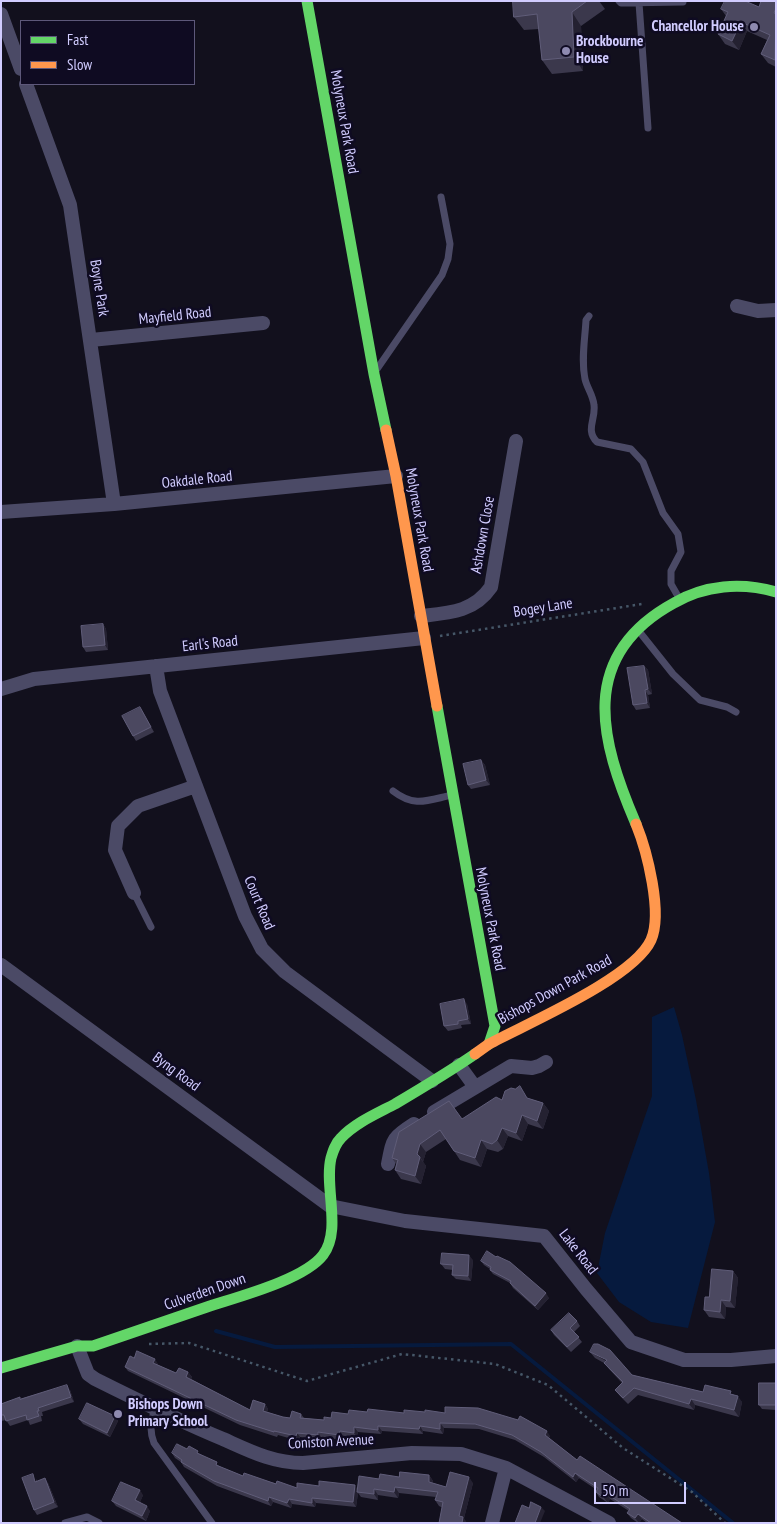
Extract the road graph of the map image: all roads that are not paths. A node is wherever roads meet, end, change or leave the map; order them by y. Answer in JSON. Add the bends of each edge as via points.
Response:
{"nodes":[{"id":1,"x":307,"y":1,"type":"edge"},
{"id":2,"x":619,"y":1,"type":"edge"},
{"id":3,"x":683,"y":2,"type":"edge"},
{"id":4,"x":639,"y":3,"type":"junction"},
{"id":5,"x":1,"y":14,"type":"edge"},
{"id":6,"x":20,"y":66,"type":"edge"},
{"id":7,"x":26,"y":85,"type":"edge"},
{"id":8,"x":648,"y":128,"type":"dead end"},
{"id":9,"x":441,"y":197,"type":"dead end"},
{"id":10,"x":737,"y":306,"type":"dead end"},
{"id":11,"x":776,"y":310,"type":"edge"},
{"id":12,"x":589,"y":316,"type":"dead end"},
{"id":13,"x":263,"y":323,"type":"dead end"},
{"id":14,"x":91,"y":340,"type":"junction"},
{"id":15,"x":374,"y":374,"type":"junction"},
{"id":16,"x":516,"y":441,"type":"dead end"},
{"id":17,"x":396,"y":476,"type":"junction"},
{"id":18,"x":114,"y":504,"type":"junction"},
{"id":19,"x":1,"y":512,"type":"edge"},
{"id":20,"x":776,"y":592,"type":"edge"},
{"id":21,"x":680,"y":599,"type":"junction"},
{"id":22,"x":421,"y":616,"type":"junction"},
{"id":23,"x":638,"y":630,"type":"junction"},
{"id":24,"x":424,"y":638,"type":"junction"},
{"id":25,"x":156,"y":666,"type":"junction"},
{"id":26,"x":1,"y":689,"type":"edge"},
{"id":27,"x":736,"y":712,"type":"dead end"},
{"id":28,"x":196,"y":786,"type":"junction"},
{"id":29,"x":393,"y":792,"type":"dead end"},
{"id":30,"x":452,"y":795,"type":"junction"},
{"id":31,"x":134,"y":893,"type":"joint"},
{"id":32,"x":151,"y":927,"type":"dead end"},
{"id":33,"x":1,"y":965,"type":"edge"},
{"id":34,"x":489,"y":1044,"type":"junction"},
{"id":35,"x":546,"y":1062,"type":"dead end"},
{"id":36,"x":459,"y":1065,"type":"junction"},
{"id":37,"x":432,"y":1081,"type":"junction"},
{"id":38,"x":475,"y":1087,"type":"junction"},
{"id":39,"x":388,"y":1164,"type":"dead end"},
{"id":40,"x":329,"y":1165,"type":"joint"},
{"id":41,"x":330,"y":1206,"type":"junction"},
{"id":42,"x":77,"y":1346,"type":"junction"},
{"id":43,"x":776,"y":1356,"type":"edge"},
{"id":44,"x":1,"y":1368,"type":"edge"},
{"id":45,"x":155,"y":1408,"type":"junction"},
{"id":46,"x":506,"y":1468,"type":"junction"},
{"id":47,"x":65,"y":1523,"type":"edge"},
{"id":48,"x":99,"y":1523,"type":"edge"},
{"id":49,"x":212,"y":1523,"type":"edge"},
{"id":50,"x":492,"y":1523,"type":"edge"},
{"id":51,"x":609,"y":1523,"type":"edge"}],
"edges":[{"from":1,"to":15,"type":"street","name":"Molyneux Park Road"},
{"from":2,"to":4,"type":"lane"},
{"from":3,"to":4,"type":"lane"},
{"from":4,"to":8,"type":"lane"},
{"from":5,"to":6,"type":"street"},
{"from":7,"to":14,"type":"street","name":"Boyne Park","via":[[70,205]]},
{"from":9,"to":15,"type":"lane","via":[[450,244],[442,275]]},
{"from":10,"to":11,"type":"street","via":[[758,311]]},
{"from":12,"to":21,"type":"lane","via":[[586,320],[584,365],[586,385],[594,406],[591,432],[597,442],[631,449],[642,462],[663,513],[678,534],[681,552],[671,571],[671,584]]},
{"from":13,"to":14,"type":"street","name":"Mayfield Road"},
{"from":14,"to":18,"type":"street","name":"Boyne Park"},
{"from":15,"to":17,"type":"street","name":"Molyneux Park Road"},
{"from":16,"to":22,"type":"street","name":"Ashdown Close","via":[[491,587],[486,595],[459,612]]},
{"from":17,"to":18,"type":"street","name":"Oakdale Road"},
{"from":17,"to":22,"type":"street","name":"Molyneux Park Road"},
{"from":18,"to":19,"type":"street","name":"Oakdale Road"},
{"from":20,"to":21,"type":"street","name":"Bishops Down Park Road","via":[[742,584]]},
{"from":21,"to":23,"type":"street","name":"Bishops Down Park Road"},
{"from":22,"to":24,"type":"street","name":"Molyneux Park Road"},
{"from":23,"to":27,"type":"lane","via":[[700,700]]},
{"from":23,"to":34,"type":"street","name":"Bishops Down Park Road","via":[[619,649],[611,668],[606,725],[613,764],[643,842],[652,884],[655,930],[650,944],[623,970],[576,999]]},
{"from":24,"to":25,"type":"street","name":"Earl's Road"},
{"from":24,"to":30,"type":"street","name":"Molyneux Park Road"},
{"from":25,"to":26,"type":"street","name":"Earl's Road","via":[[34,679]]},
{"from":25,"to":28,"type":"street","name":"Court Road","via":[[160,691]]},
{"from":28,"to":31,"type":"street","via":[[138,806],[118,826],[114,850]]},
{"from":28,"to":37,"type":"street","name":"Court Road","via":[[245,916],[262,949],[285,972]]},
{"from":29,"to":30,"type":"lane","via":[[415,802]]},
{"from":30,"to":34,"type":"street","name":"Molyneux Park Road","via":[[495,1026]]},
{"from":31,"to":32,"type":"lane"},
{"from":33,"to":41,"type":"street","name":"Byng Road"},
{"from":34,"to":36,"type":"street","name":"Bishops Down Park Road"},
{"from":35,"to":38,"type":"street","via":[[532,1068],[511,1066]]},
{"from":36,"to":37,"type":"street","name":"Bishops Down Park Road"},
{"from":36,"to":38,"type":"street"},
{"from":37,"to":40,"type":"street","name":"Bishops Down Park Road","via":[[354,1127],[336,1145]]},
{"from":38,"to":39,"type":"street","via":[[397,1135],[392,1142]]},
{"from":40,"to":41,"type":"street","name":"Culverden Down"},
{"from":41,"to":42,"type":"street","name":"Culverden Down","via":[[332,1231],[327,1250],[295,1274],[93,1346]]},
{"from":41,"to":43,"type":"street","name":"Lake Road","via":[[405,1222],[544,1236],[631,1342],[684,1360]]},
{"from":42,"to":44,"type":"street","name":"Culverden Down"},
{"from":42,"to":45,"type":"street","name":"Coniston Avenue","via":[[88,1374]]},
{"from":45,"to":46,"type":"street","name":"Coniston Avenue","via":[[270,1459],[289,1463],[412,1453],[461,1454]]},
{"from":45,"to":49,"type":"lane","via":[[150,1424],[154,1443]]},
{"from":46,"to":50,"type":"street"},
{"from":46,"to":51,"type":"street","name":"Coniston Avenue"},
{"from":47,"to":48,"type":"lane","via":[[88,1517]]}]}
